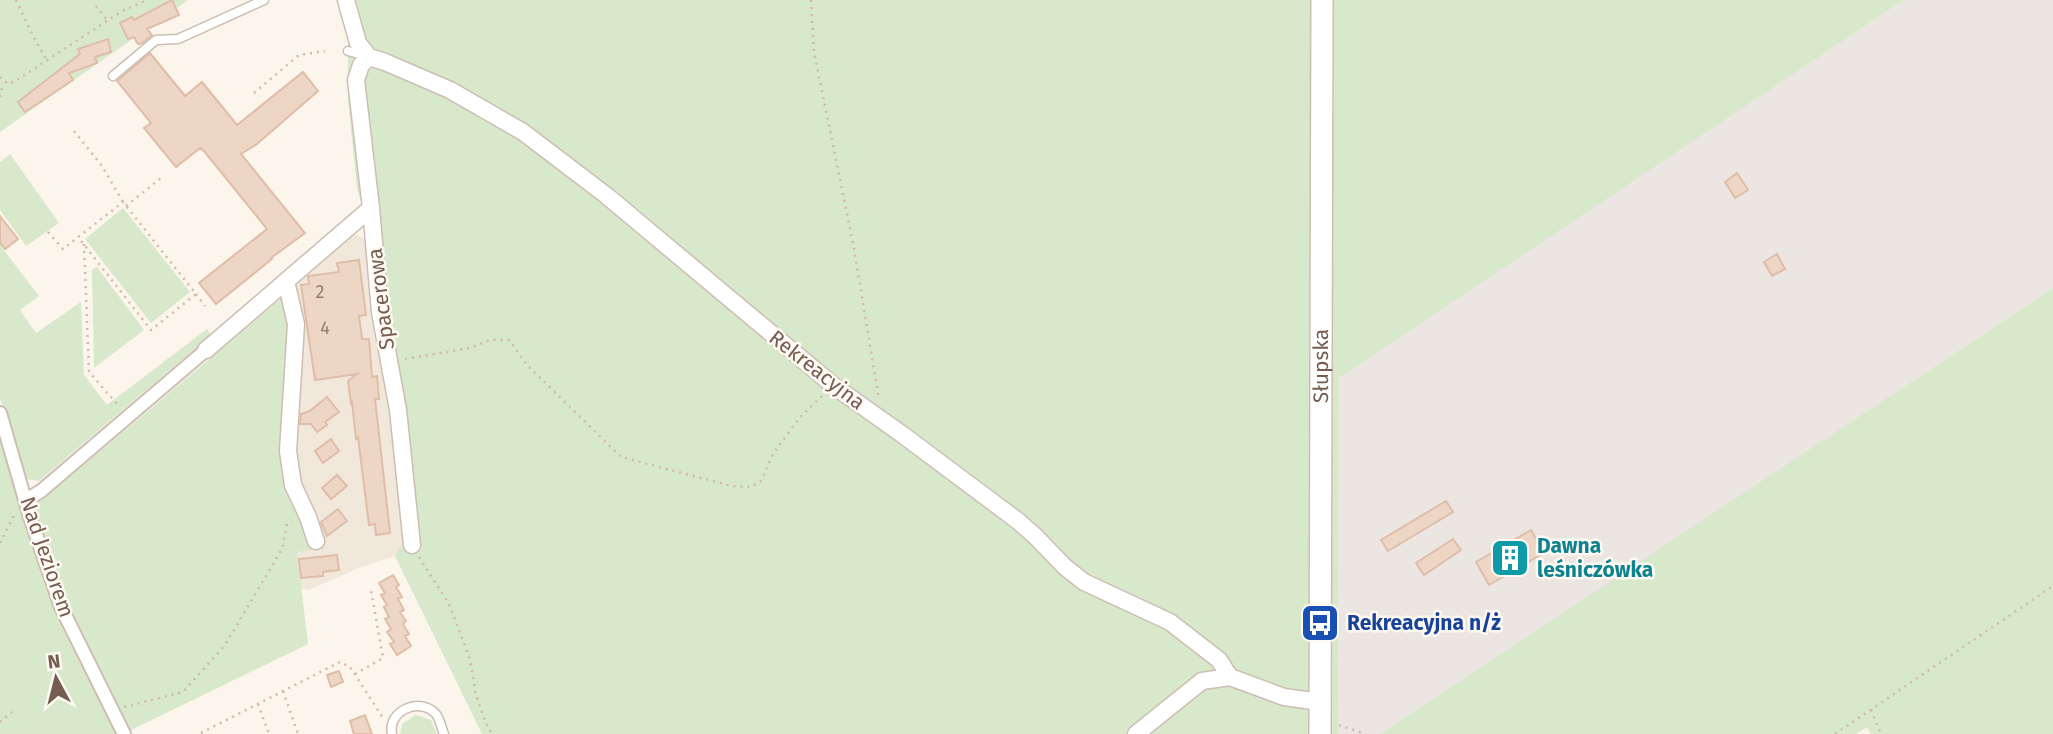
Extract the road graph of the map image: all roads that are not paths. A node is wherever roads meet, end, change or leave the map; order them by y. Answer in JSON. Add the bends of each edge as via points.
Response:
{"nodes":[{"id":1,"x":264,"y":0,"type":"edge"},
{"id":2,"x":346,"y":0,"type":"edge"},
{"id":3,"x":1322,"y":0,"type":"edge"},
{"id":4,"x":348,"y":51,"type":"dead end"},
{"id":5,"x":369,"y":57,"type":"junction"},
{"id":6,"x":113,"y":76,"type":"dead end"},
{"id":7,"x":371,"y":208,"type":"junction"},
{"id":8,"x":286,"y":281,"type":"junction"},
{"id":9,"x":206,"y":350,"type":"joint"},
{"id":10,"x":0,"y":413,"type":"edge"},
{"id":11,"x":26,"y":500,"type":"junction"},
{"id":12,"x":316,"y":541,"type":"dead end"},
{"id":13,"x":412,"y":545,"type":"road end"},
{"id":14,"x":1230,"y":677,"type":"junction"},
{"id":15,"x":1323,"y":719,"type":"edge"},
{"id":16,"x":392,"y":732,"type":"edge"},
{"id":17,"x":124,"y":734,"type":"edge"},
{"id":18,"x":444,"y":734,"type":"edge"},
{"id":19,"x":1136,"y":734,"type":"edge"}],
"edges":[{"from":1,"to":6,"type":"lane","via":[[178,38],[156,40]]},
{"from":2,"to":5,"type":"street","via":[[358,43]]},
{"from":3,"to":15,"type":"street","name":"Słupska"},
{"from":4,"to":5,"type":"lane"},
{"from":5,"to":7,"type":"street","name":"Spacerowa","via":[[356,80]]},
{"from":5,"to":14,"type":"street","name":"Rekreacyjna","via":[[450,90],[523,132],[607,195],[834,386],[1018,521],[1084,582],[1170,621],[1219,660]]},
{"from":7,"to":8,"type":"street"},
{"from":7,"to":13,"type":"street","name":"Spacerowa","via":[[380,312],[398,410]]},
{"from":8,"to":9,"type":"street"},
{"from":8,"to":12,"type":"street","via":[[296,324],[288,451],[293,485]]},
{"from":9,"to":11,"type":"street"},
{"from":10,"to":11,"type":"street","name":"Nad Jeziorem"},
{"from":11,"to":17,"type":"street","name":"Nad Jeziorem","via":[[61,607]]},
{"from":14,"to":15,"type":"street","name":"Rekreacyjna","via":[[1284,697]]},
{"from":14,"to":19,"type":"street","via":[[1202,681]]},
{"from":16,"to":18,"type":"lane","via":[[393,720],[400,712],[418,705],[437,715]]}]}
